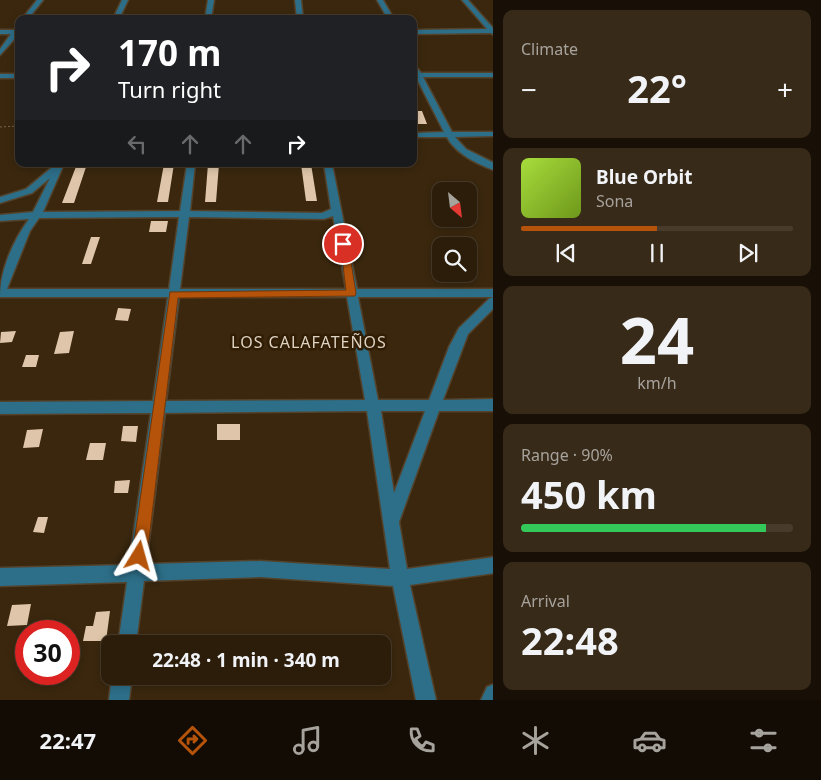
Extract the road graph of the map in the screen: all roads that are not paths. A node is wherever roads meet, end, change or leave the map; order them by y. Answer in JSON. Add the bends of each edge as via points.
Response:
{"nodes":[{"id":1,"x":40,"y":0,"type":"edge"},
{"id":2,"x":126,"y":0,"type":"edge"},
{"id":3,"x":210,"y":0,"type":"edge"},
{"id":4,"x":298,"y":0,"type":"edge"},
{"id":5,"x":380,"y":0,"type":"edge"},
{"id":6,"x":465,"y":0,"type":"edge"},
{"id":7,"x":29,"y":15,"type":"edge"},
{"id":8,"x":118,"y":15,"type":"edge"},
{"id":9,"x":208,"y":15,"type":"edge"},
{"id":10,"x":300,"y":15,"type":"edge"},
{"id":11,"x":389,"y":15,"type":"edge"},
{"id":12,"x":15,"y":30,"type":"edge"},
{"id":13,"x":493,"y":31,"type":"edge"},
{"id":14,"x":0,"y":32,"type":"edge"},
{"id":15,"x":417,"y":32,"type":"edge"},
{"id":16,"x":15,"y":34,"type":"edge"},
{"id":17,"x":0,"y":53,"type":"edge"},
{"id":18,"x":417,"y":75,"type":"edge"},
{"id":19,"x":493,"y":75,"type":"edge"},
{"id":20,"x":0,"y":76,"type":"edge"},
{"id":21,"x":15,"y":76,"type":"edge"},
{"id":22,"x":417,"y":77,"type":"edge"},
{"id":23,"x":417,"y":134,"type":"edge"},
{"id":24,"x":493,"y":134,"type":"edge"},
{"id":25,"x":448,"y":135,"type":"junction"},
{"id":26,"x":493,"y":166,"type":"edge"},
{"id":27,"x":56,"y":167,"type":"edge"},
{"id":28,"x":58,"y":167,"type":"edge"},
{"id":29,"x":191,"y":167,"type":"edge"},
{"id":30,"x":329,"y":167,"type":"edge"},
{"id":31,"x":0,"y":200,"type":"edge"},
{"id":32,"x":337,"y":210,"type":"junction"},
{"id":33,"x":185,"y":214,"type":"junction"},
{"id":34,"x":37,"y":215,"type":"junction"},
{"id":35,"x":0,"y":218,"type":"edge"},
{"id":36,"x":0,"y":292,"type":"edge"},
{"id":37,"x":351,"y":293,"type":"junction"},
{"id":38,"x":493,"y":293,"type":"edge"},
{"id":39,"x":174,"y":294,"type":"junction"},
{"id":40,"x":493,"y":302,"type":"edge"},
{"id":41,"x":493,"y":405,"type":"edge"},
{"id":42,"x":159,"y":406,"type":"junction"},
{"id":43,"x":434,"y":406,"type":"junction"},
{"id":44,"x":373,"y":407,"type":"junction"},
{"id":45,"x":0,"y":408,"type":"edge"},
{"id":46,"x":391,"y":522,"type":"junction"},
{"id":47,"x":493,"y":566,"type":"edge"},
{"id":48,"x":137,"y":574,"type":"junction"},
{"id":49,"x":0,"y":577,"type":"edge"},
{"id":50,"x":400,"y":578,"type":"junction"},
{"id":51,"x":128,"y":635,"type":"edge"},
{"id":52,"x":121,"y":685,"type":"edge"},
{"id":53,"x":119,"y":700,"type":"edge"},
{"id":54,"x":426,"y":700,"type":"edge"}],
"edges":[{"from":1,"to":7,"type":"street"},
{"from":2,"to":8,"type":"street"},
{"from":3,"to":9,"type":"street"},
{"from":4,"to":10,"type":"street"},
{"from":5,"to":11,"type":"street"},
{"from":6,"to":13,"type":"street"},
{"from":12,"to":14,"type":"street"},
{"from":13,"to":15,"type":"street"},
{"from":16,"to":17,"type":"street"},
{"from":18,"to":19,"type":"street"},
{"from":20,"to":21,"type":"street"},
{"from":22,"to":25,"type":"street"},
{"from":23,"to":25,"type":"street"},
{"from":24,"to":25,"type":"street"},
{"from":25,"to":26,"type":"street","via":[[463,151]]},
{"from":27,"to":31,"type":"street","via":[[29,191]]},
{"from":28,"to":34,"type":"street"},
{"from":29,"to":33,"type":"street"},
{"from":30,"to":32,"type":"street"},
{"from":32,"to":33,"type":"street","via":[[324,216]]},
{"from":32,"to":37,"type":"street"},
{"from":33,"to":34,"type":"street"},
{"from":33,"to":39,"type":"street"},
{"from":34,"to":35,"type":"street"},
{"from":34,"to":36,"type":"street","via":[[26,231]]},
{"from":36,"to":39,"type":"street"},
{"from":37,"to":38,"type":"street"},
{"from":37,"to":39,"type":"street"},
{"from":37,"to":44,"type":"street"},
{"from":39,"to":42,"type":"street"},
{"from":40,"to":43,"type":"street","via":[[463,331]]},
{"from":41,"to":43,"type":"street"},
{"from":42,"to":44,"type":"street"},
{"from":42,"to":45,"type":"street"},
{"from":42,"to":48,"type":"street"},
{"from":43,"to":44,"type":"street"},
{"from":43,"to":46,"type":"street"},
{"from":44,"to":46,"type":"street"},
{"from":46,"to":50,"type":"street"},
{"from":47,"to":50,"type":"street"},
{"from":48,"to":49,"type":"street"},
{"from":48,"to":50,"type":"street","via":[[260,569]]},
{"from":48,"to":51,"type":"street"},
{"from":50,"to":54,"type":"street"},
{"from":52,"to":53,"type":"street"}]}
